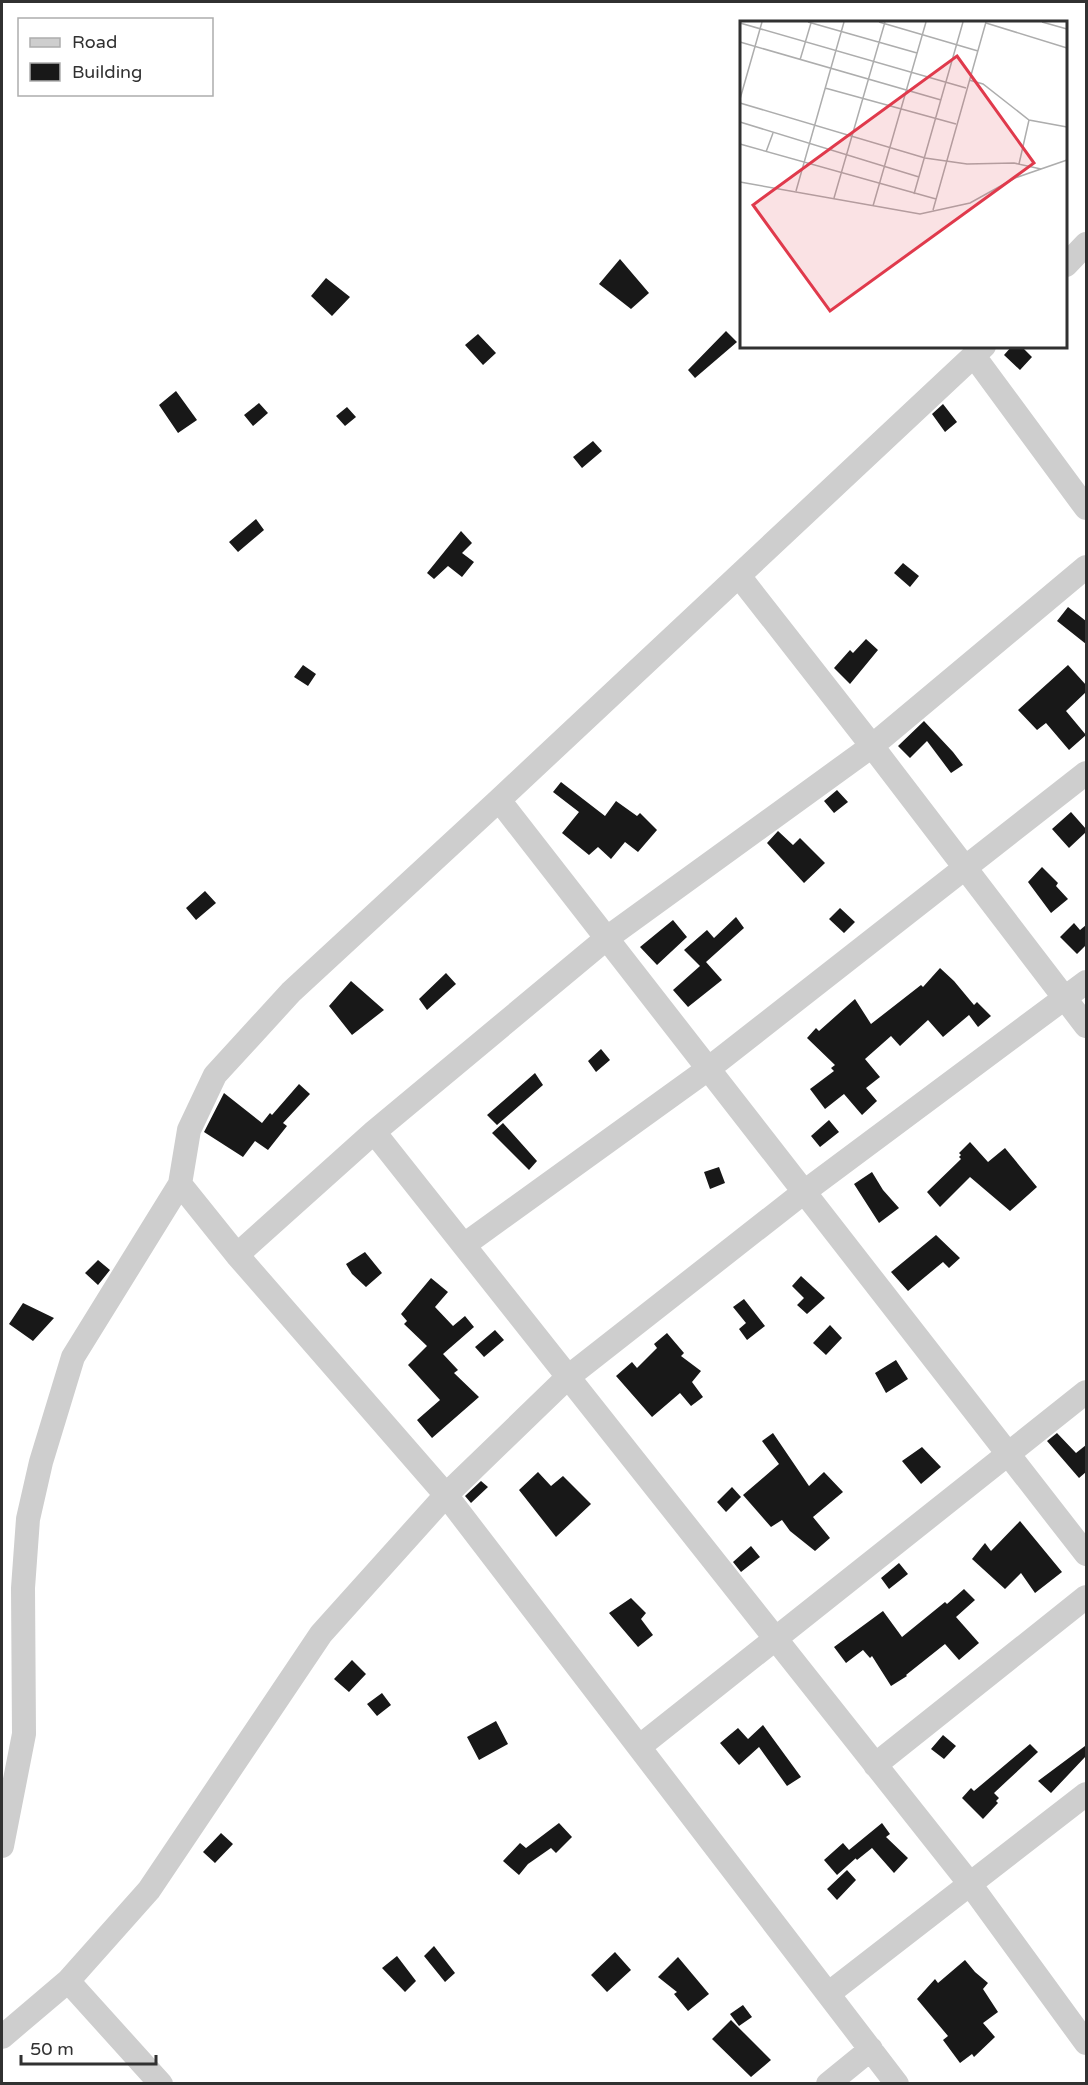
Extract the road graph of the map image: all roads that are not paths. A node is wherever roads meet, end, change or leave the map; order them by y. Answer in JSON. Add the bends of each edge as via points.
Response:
{"nodes":[{"id":1,"x":1086,"y":244,"type":"edge"},
{"id":2,"x":1067,"y":263,"type":"edge"},
{"id":3,"x":979,"y":352,"type":"edge"},
{"id":4,"x":1086,"y":508,"type":"edge"},
{"id":5,"x":1086,"y":567,"type":"edge"},
{"id":6,"x":739,"y":576,"type":"junction"},
{"id":7,"x":872,"y":746,"type":"junction"},
{"id":8,"x":1086,"y":773,"type":"edge"},
{"id":9,"x":499,"y":800,"type":"junction"},
{"id":10,"x":965,"y":867,"type":"junction"},
{"id":11,"x":607,"y":938,"type":"junction"},
{"id":12,"x":1086,"y":982,"type":"edge"},
{"id":13,"x":1065,"y":999,"type":"junction"},
{"id":14,"x":1086,"y":1026,"type":"edge"},
{"id":15,"x":708,"y":1069,"type":"junction"},
{"id":16,"x":374,"y":1132,"type":"junction"},
{"id":17,"x":180,"y":1184,"type":"junction"},
{"id":18,"x":804,"y":1192,"type":"junction"},
{"id":19,"x":464,"y":1245,"type":"junction"},
{"id":20,"x":237,"y":1255,"type":"junction"},
{"id":21,"x":568,"y":1377,"type":"junction"},
{"id":22,"x":1086,"y":1392,"type":"edge"},
{"id":23,"x":1008,"y":1454,"type":"junction"},
{"id":24,"x":446,"y":1495,"type":"junction"},
{"id":25,"x":1086,"y":1554,"type":"edge"},
{"id":26,"x":1086,"y":1597,"type":"edge"},
{"id":27,"x":776,"y":1639,"type":"junction"},
{"id":28,"x":639,"y":1747,"type":"junction"},
{"id":29,"x":876,"y":1765,"type":"junction"},
{"id":30,"x":1086,"y":1794,"type":"edge"},
{"id":31,"x":2,"y":1846,"type":"edge"},
{"id":32,"x":970,"y":1884,"type":"junction"},
{"id":33,"x":68,"y":1981,"type":"junction"},
{"id":34,"x":828,"y":1994,"type":"junction"},
{"id":35,"x":2,"y":2037,"type":"edge"},
{"id":36,"x":1086,"y":2043,"type":"edge"},
{"id":37,"x":871,"y":2049,"type":"junction"},
{"id":38,"x":161,"y":2084,"type":"edge"},
{"id":39,"x":828,"y":2084,"type":"edge"},
{"id":40,"x":897,"y":2084,"type":"edge"}],
"edges":[{"from":1,"to":2,"type":"street"},
{"from":3,"to":4,"type":"street"},
{"from":3,"to":6,"type":"street"},
{"from":5,"to":7,"type":"street"},
{"from":6,"to":7,"type":"street"},
{"from":6,"to":9,"type":"street"},
{"from":7,"to":10,"type":"street"},
{"from":7,"to":11,"type":"street"},
{"from":8,"to":10,"type":"street"},
{"from":9,"to":11,"type":"street"},
{"from":9,"to":17,"type":"street","via":[[291,992],[215,1075],[189,1130]]},
{"from":10,"to":13,"type":"street"},
{"from":10,"to":15,"type":"street"},
{"from":11,"to":15,"type":"street"},
{"from":11,"to":16,"type":"street"},
{"from":12,"to":13,"type":"street"},
{"from":13,"to":14,"type":"street"},
{"from":13,"to":18,"type":"street"},
{"from":15,"to":18,"type":"street"},
{"from":15,"to":19,"type":"street"},
{"from":16,"to":19,"type":"street"},
{"from":16,"to":20,"type":"street"},
{"from":17,"to":20,"type":"street"},
{"from":17,"to":31,"type":"street","via":[[73,1358],[41,1462],[28,1519],[25,1565],[24,1734]]},
{"from":18,"to":21,"type":"street"},
{"from":18,"to":23,"type":"street"},
{"from":19,"to":21,"type":"street"},
{"from":20,"to":24,"type":"street"},
{"from":21,"to":24,"type":"street"},
{"from":21,"to":27,"type":"street"},
{"from":22,"to":23,"type":"street"},
{"from":23,"to":25,"type":"street"},
{"from":23,"to":27,"type":"street"},
{"from":24,"to":28,"type":"street"},
{"from":24,"to":33,"type":"street","via":[[321,1634],[149,1890]]},
{"from":26,"to":29,"type":"street"},
{"from":27,"to":28,"type":"street"},
{"from":27,"to":29,"type":"street"},
{"from":28,"to":34,"type":"street"},
{"from":29,"to":32,"type":"street"},
{"from":30,"to":32,"type":"street"},
{"from":32,"to":34,"type":"street"},
{"from":32,"to":36,"type":"street"},
{"from":33,"to":35,"type":"street"},
{"from":33,"to":38,"type":"street"},
{"from":34,"to":37,"type":"street"},
{"from":37,"to":39,"type":"street"},
{"from":37,"to":40,"type":"street"}]}
